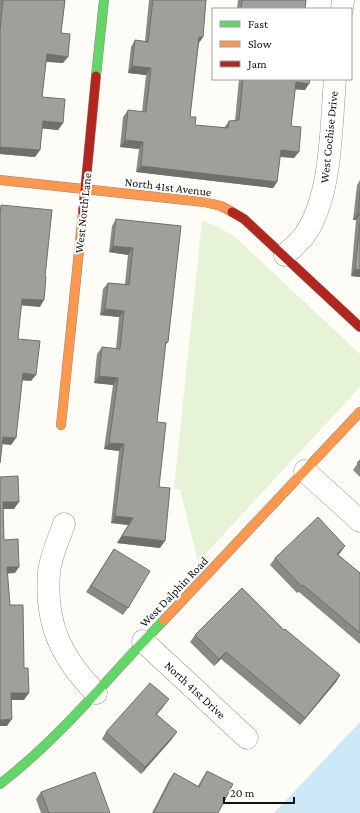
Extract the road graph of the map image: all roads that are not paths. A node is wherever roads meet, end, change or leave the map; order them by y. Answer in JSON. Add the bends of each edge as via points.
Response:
{"nodes":[{"id":1,"x":104,"y":0,"type":"edge"},
{"id":2,"x":335,"y":80,"type":"edge"},
{"id":3,"x":0,"y":180,"type":"edge"},
{"id":4,"x":86,"y":189,"type":"junction"},
{"id":5,"x":285,"y":255,"type":"junction"},
{"id":6,"x":360,"y":327,"type":"edge"},
{"id":7,"x":360,"y":412,"type":"edge"},
{"id":8,"x":61,"y":425,"type":"dead end"},
{"id":9,"x":305,"y":471,"type":"junction"},
{"id":10,"x":360,"y":521,"type":"edge"},
{"id":11,"x":64,"y":524,"type":"dead end"},
{"id":12,"x":143,"y":641,"type":"junction"},
{"id":13,"x":96,"y":693,"type":"junction"},
{"id":14,"x":247,"y":738,"type":"dead end"},
{"id":15,"x":0,"y":784,"type":"edge"}],
"edges":[{"from":1,"to":4,"type":"street","name":"West North Lane"},
{"from":2,"to":5,"type":"street","name":"West Cochise Drive","via":[[326,175],[318,212],[306,234]]},
{"from":3,"to":4,"type":"street","name":"North 41st Avenue"},
{"from":4,"to":5,"type":"street","name":"North 41st Avenue","via":[[221,206],[244,219]]},
{"from":4,"to":8,"type":"street","name":"West North Lane"},
{"from":5,"to":6,"type":"street","name":"North 41st Avenue"},
{"from":7,"to":9,"type":"street","name":"West Dalphin Road"},
{"from":9,"to":10,"type":"street"},
{"from":9,"to":12,"type":"street","name":"West Dalphin Road"},
{"from":11,"to":13,"type":"street","via":[[49,572],[50,613],[60,647],[77,674]]},
{"from":12,"to":13,"type":"street","name":"West Dalphin Road"},
{"from":12,"to":14,"type":"street","name":"North 41st Drive"},
{"from":13,"to":15,"type":"street","name":"West Dalphin Road","via":[[24,765]]}]}
